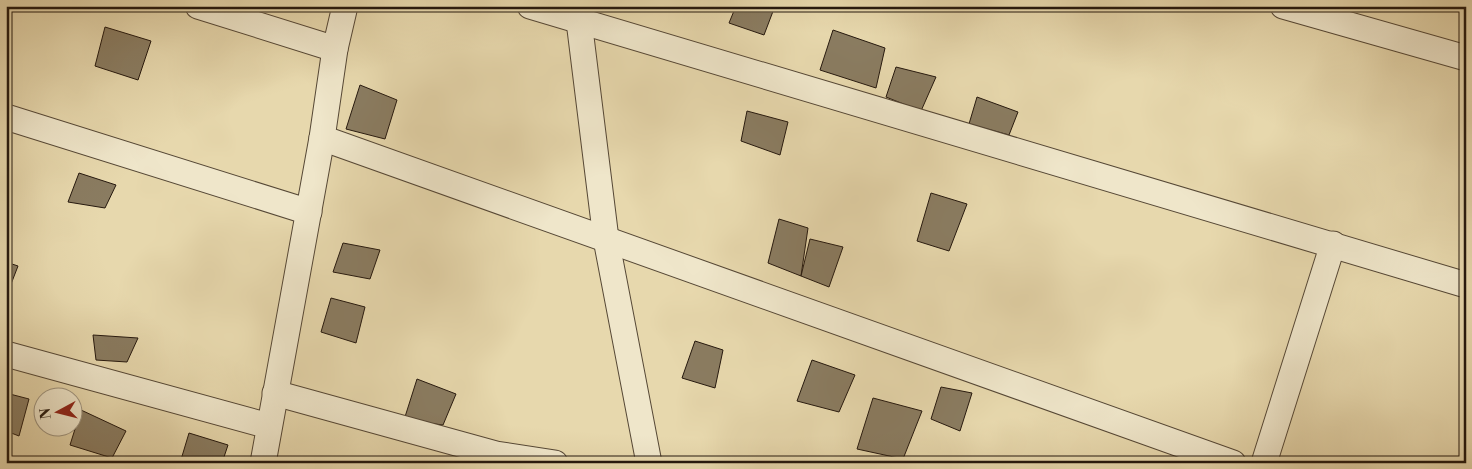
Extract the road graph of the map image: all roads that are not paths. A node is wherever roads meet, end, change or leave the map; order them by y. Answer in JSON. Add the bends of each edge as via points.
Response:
{"nodes":[{"id":1,"x":198,"y":6,"type":"edge"},
{"id":2,"x":345,"y":6,"type":"edge"},
{"id":3,"x":530,"y":6,"type":"edge"},
{"id":4,"x":1283,"y":6,"type":"edge"},
{"id":5,"x":580,"y":21,"type":"junction"},
{"id":6,"x":335,"y":49,"type":"junction"},
{"id":7,"x":1466,"y":58,"type":"edge"},
{"id":8,"x":6,"y":117,"type":"edge"},
{"id":9,"x":322,"y":138,"type":"junction"},
{"id":10,"x":309,"y":212,"type":"junction"},
{"id":11,"x":606,"y":239,"type":"junction"},
{"id":12,"x":1333,"y":244,"type":"junction"},
{"id":13,"x":1466,"y":285,"type":"edge"},
{"id":14,"x":6,"y":354,"type":"edge"},
{"id":15,"x":275,"y":393,"type":"junction"},
{"id":16,"x":270,"y":426,"type":"junction"},
{"id":17,"x":263,"y":463,"type":"edge"},
{"id":18,"x":555,"y":463,"type":"edge"},
{"id":19,"x":649,"y":463,"type":"edge"},
{"id":20,"x":1233,"y":463,"type":"edge"},
{"id":21,"x":1264,"y":463,"type":"edge"}],
"edges":[{"from":1,"to":6,"type":"street"},
{"from":2,"to":6,"type":"street"},
{"from":3,"to":5,"type":"street"},
{"from":4,"to":7,"type":"street"},
{"from":5,"to":11,"type":"street"},
{"from":5,"to":12,"type":"street"},
{"from":6,"to":9,"type":"street"},
{"from":8,"to":10,"type":"street"},
{"from":9,"to":10,"type":"street"},
{"from":9,"to":11,"type":"street"},
{"from":10,"to":15,"type":"street"},
{"from":11,"to":19,"type":"street"},
{"from":11,"to":20,"type":"street"},
{"from":12,"to":13,"type":"street"},
{"from":12,"to":21,"type":"street"},
{"from":14,"to":16,"type":"street"},
{"from":15,"to":16,"type":"street"},
{"from":15,"to":18,"type":"street","via":[[496,454]]},
{"from":16,"to":17,"type":"street"}]}
